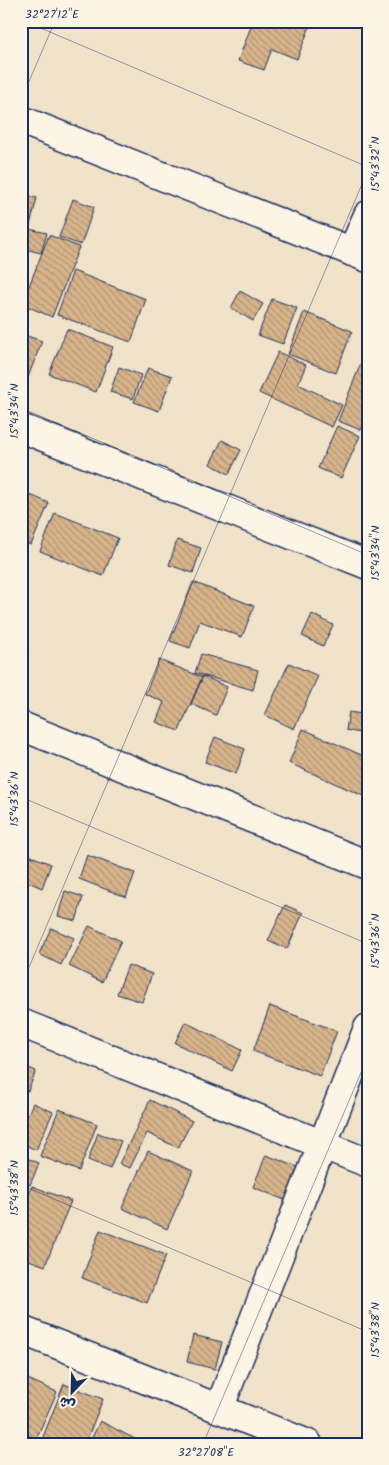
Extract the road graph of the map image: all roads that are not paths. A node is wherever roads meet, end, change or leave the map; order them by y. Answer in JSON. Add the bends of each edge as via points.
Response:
{"nodes":[{"id":1,"x":21,"y":120,"type":"edge"},
{"id":2,"x":368,"y":215,"type":"edge"},
{"id":3,"x":360,"y":255,"type":"edge"},
{"id":4,"x":21,"y":428,"type":"edge"},
{"id":5,"x":368,"y":565,"type":"edge"},
{"id":6,"x":21,"y":726,"type":"edge"},
{"id":7,"x":368,"y":865,"type":"edge"},
{"id":8,"x":21,"y":1022,"type":"edge"},
{"id":9,"x":368,"y":1028,"type":"edge"},
{"id":10,"x":321,"y":1144,"type":"junction"},
{"id":11,"x":368,"y":1163,"type":"edge"},
{"id":12,"x":21,"y":1330,"type":"edge"},
{"id":13,"x":219,"y":1409,"type":"junction"},
{"id":14,"x":308,"y":1444,"type":"edge"}],
"edges":[{"from":1,"to":3,"type":"street"},
{"from":2,"to":3,"type":"street"},
{"from":4,"to":5,"type":"street"},
{"from":6,"to":7,"type":"street"},
{"from":8,"to":10,"type":"street"},
{"from":9,"to":10,"type":"street"},
{"from":10,"to":11,"type":"street"},
{"from":10,"to":13,"type":"street"},
{"from":12,"to":13,"type":"street"},
{"from":13,"to":14,"type":"street"}]}
